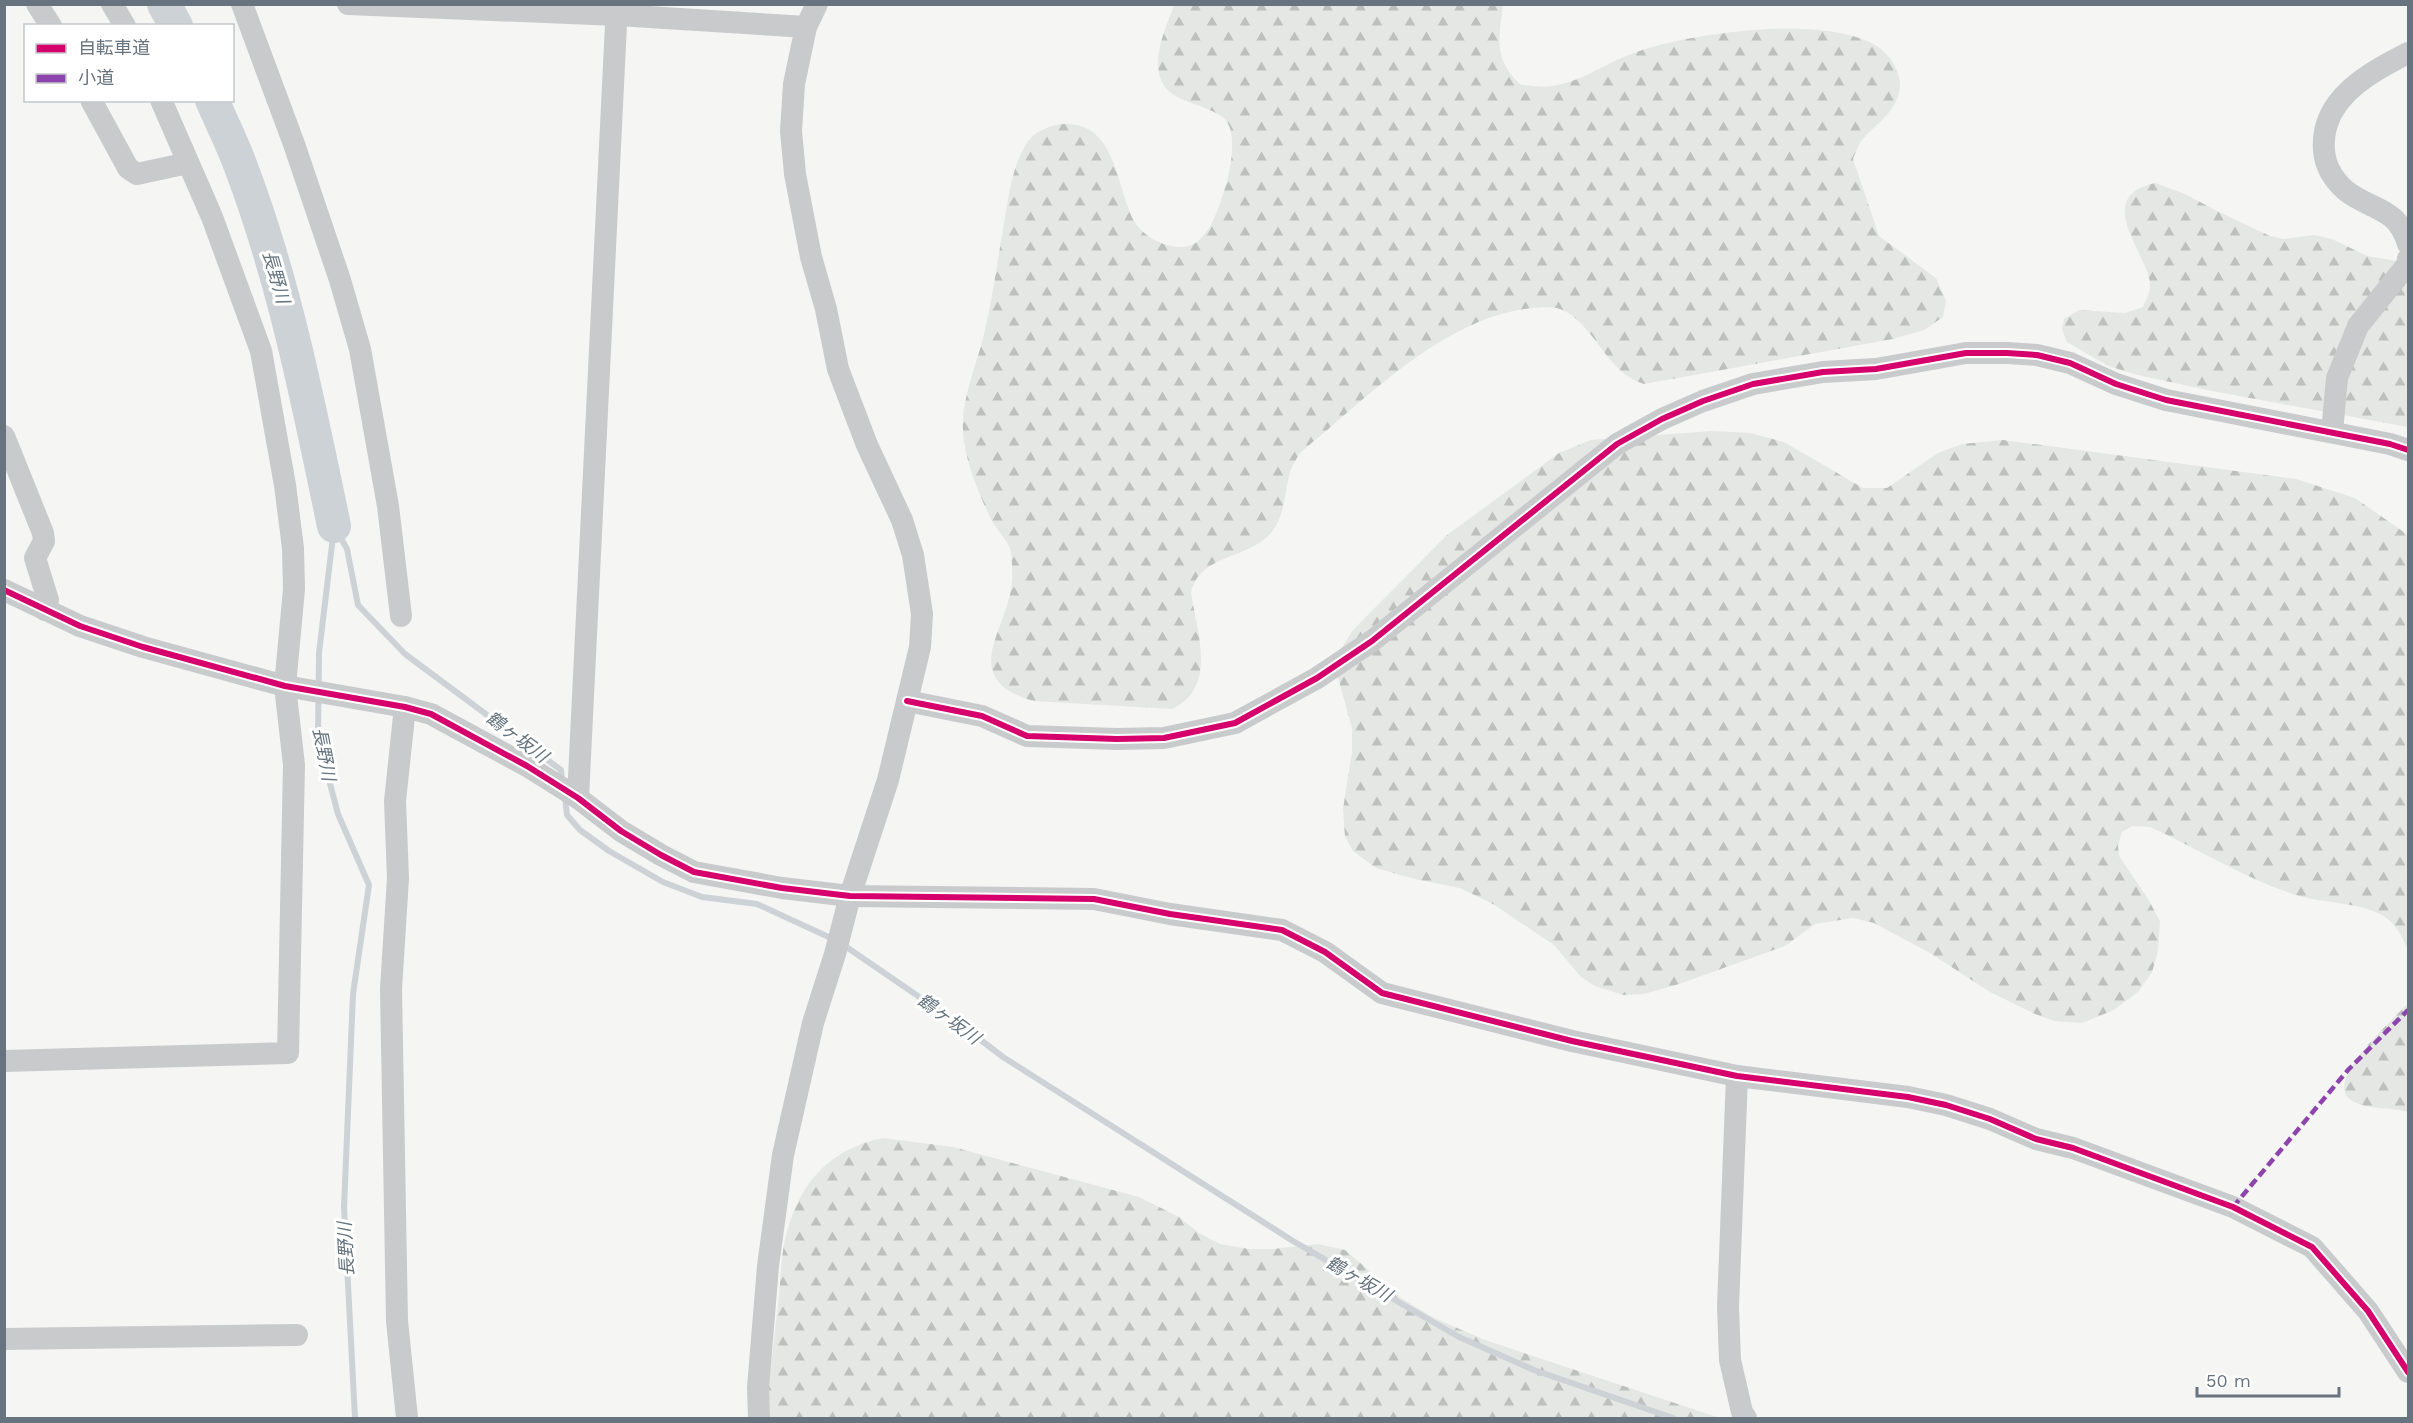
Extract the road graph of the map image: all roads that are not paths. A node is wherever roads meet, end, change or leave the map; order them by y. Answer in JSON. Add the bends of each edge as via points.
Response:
{"nodes":[{"id":1,"x":37,"y":4,"type":"edge"},
{"id":2,"x":112,"y":4,"type":"edge"},
{"id":3,"x":242,"y":4,"type":"edge"},
{"id":4,"x":348,"y":4,"type":"edge"},
{"id":5,"x":817,"y":4,"type":"edge"},
{"id":6,"x":617,"y":10,"type":"edge"},
{"id":7,"x":50,"y":24,"type":"edge"},
{"id":8,"x":124,"y":24,"type":"edge"},
{"id":9,"x":806,"y":27,"type":"junction"},
{"id":10,"x":2409,"y":53,"type":"edge"},
{"id":11,"x":93,"y":102,"type":"edge"},
{"id":12,"x":162,"y":102,"type":"edge"},
{"id":13,"x":188,"y":163,"type":"junction"},
{"id":14,"x":2409,"y":244,"type":"edge"},
{"id":15,"x":2409,"y":259,"type":"edge"},
{"id":16,"x":2332,"y":432,"type":"junction"},
{"id":17,"x":4,"y":436,"type":"edge"},
{"id":18,"x":2409,"y":450,"type":"edge"},
{"id":19,"x":4,"y":590,"type":"edge"},
{"id":20,"x":45,"y":610,"type":"junction"},
{"id":21,"x":401,"y":616,"type":"dead end"},
{"id":22,"x":285,"y":686,"type":"junction"},
{"id":23,"x":907,"y":701,"type":"junction"},
{"id":24,"x":405,"y":706,"type":"junction"},
{"id":25,"x":578,"y":798,"type":"junction"},
{"id":26,"x":850,"y":896,"type":"junction"},
{"id":27,"x":4,"y":1061,"type":"edge"},
{"id":28,"x":1737,"y":1076,"type":"junction"},
{"id":29,"x":297,"y":1335,"type":"dead end"},
{"id":30,"x":4,"y":1339,"type":"edge"},
{"id":31,"x":2409,"y":1372,"type":"edge"},
{"id":32,"x":407,"y":1419,"type":"edge"},
{"id":33,"x":759,"y":1419,"type":"edge"},
{"id":34,"x":1746,"y":1419,"type":"edge"}],
"edges":[{"from":1,"to":7,"type":"street"},
{"from":2,"to":8,"type":"street"},
{"from":3,"to":21,"type":"street","via":[[294,144],[360,349],[388,506]]},
{"from":4,"to":6,"type":"street"},
{"from":5,"to":9,"type":"street"},
{"from":6,"to":9,"type":"street"},
{"from":6,"to":25,"type":"street"},
{"from":9,"to":23,"type":"street","via":[[794,84],[791,131],[795,174],[838,369],[913,555],[922,614],[920,647]]},
{"from":10,"to":14,"type":"street","via":[[2372,72],[2340,99],[2327,120],[2323,140],[2333,179],[2348,192],[2389,213],[2404,229]]},
{"from":11,"to":13,"type":"street","via":[[128,168],[137,174]]},
{"from":12,"to":13,"type":"street"},
{"from":13,"to":22,"type":"street","via":[[261,351],[269,394],[293,548],[294,589]]},
{"from":15,"to":16,"type":"street","via":[[2358,326],[2337,378]]},
{"from":16,"to":18,"type":"street"},
{"from":16,"to":23,"type":"street","via":[[2166,400],[2116,384],[2070,363],[2037,355],[1966,353],[1753,384],[1662,419],[1617,444],[1372,641],[1317,678],[1235,723],[1164,738],[1027,736],[982,716]]},
{"from":17,"to":20,"type":"street","via":[[43,533],[44,541],[35,558],[48,600]]},
{"from":19,"to":20,"type":"street"},
{"from":20,"to":22,"type":"street","via":[[143,647]]},
{"from":22,"to":24,"type":"street"},
{"from":22,"to":27,"type":"street","via":[[294,765],[288,1053]]},
{"from":23,"to":26,"type":"street","via":[[888,780]]},
{"from":24,"to":25,"type":"street","via":[[468,733]]},
{"from":24,"to":32,"type":"street","via":[[395,801],[398,879],[391,989],[397,1321]]},
{"from":25,"to":26,"type":"street","via":[[631,837],[694,872]]},
{"from":26,"to":28,"type":"street","via":[[1094,898],[1170,914],[1282,930],[1325,952],[1382,993],[1572,1041]]},
{"from":26,"to":33,"type":"street","via":[[813,1023],[783,1155],[768,1266]]},
{"from":28,"to":31,"type":"street","via":[[1946,1105],[2233,1207],[2312,1247],[2367,1311]]},
{"from":28,"to":34,"type":"street","via":[[1728,1306],[1730,1360]]},
{"from":29,"to":30,"type":"street"}]}
